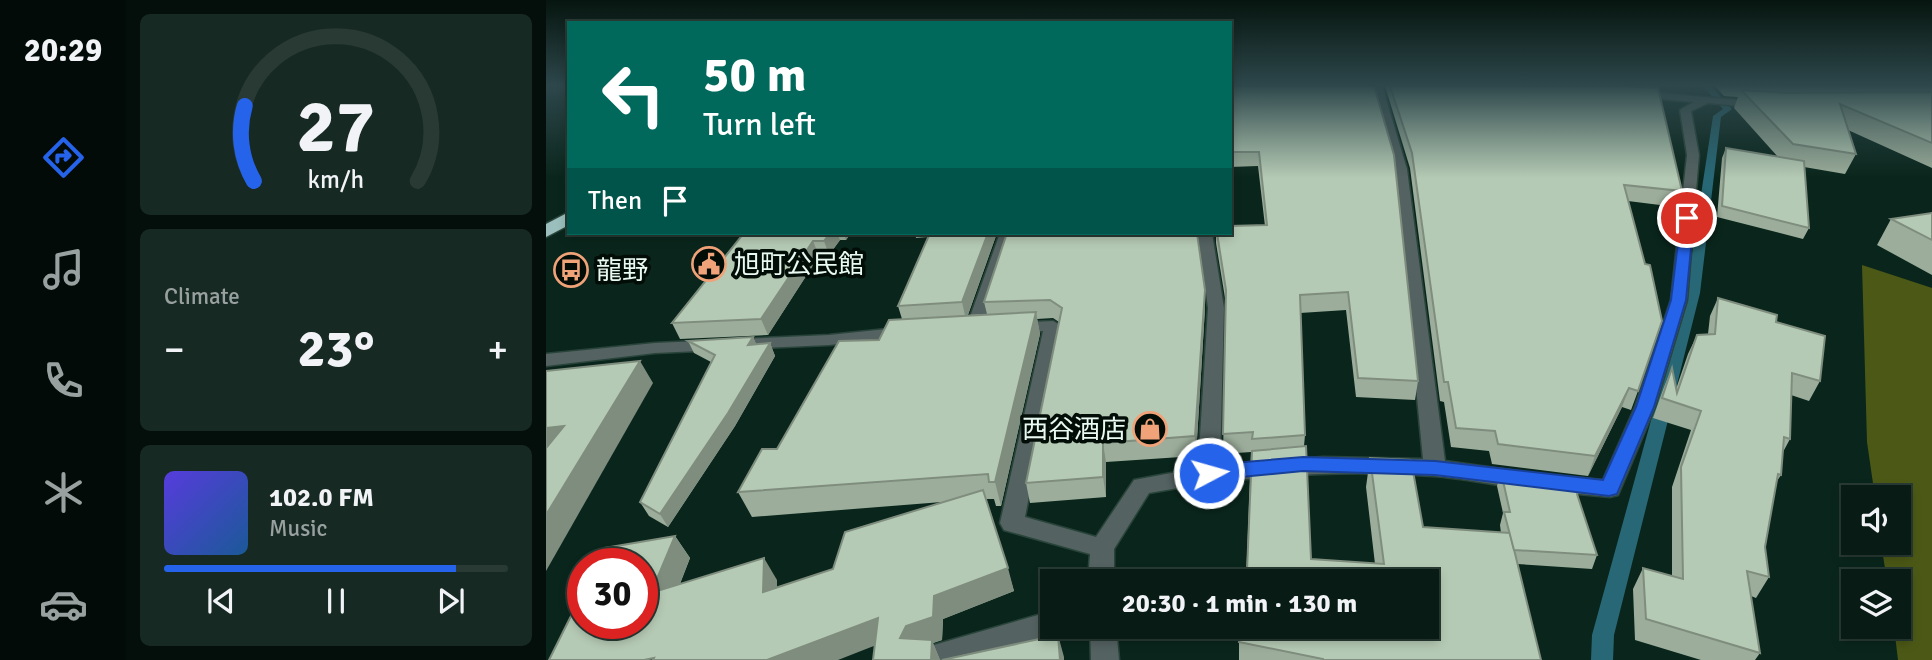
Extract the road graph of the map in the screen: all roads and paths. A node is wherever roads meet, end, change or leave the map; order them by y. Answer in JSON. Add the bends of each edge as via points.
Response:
{"nodes":[{"id":1,"x":1386,"y":117,"type":"edge"},
{"id":2,"x":1686,"y":117,"type":"edge"},
{"id":3,"x":567,"y":218,"type":"edge"},
{"id":4,"x":546,"y":232,"type":"edge"},
{"id":5,"x":1006,"y":235,"type":"edge"},
{"id":6,"x":1205,"y":235,"type":"edge"},
{"id":7,"x":923,"y":331,"type":"edge"},
{"id":8,"x":546,"y":360,"type":"edge"},
{"id":9,"x":1435,"y":468,"type":"junction"},
{"id":10,"x":1209,"y":473,"type":"junction"},
{"id":11,"x":1102,"y":548,"type":"junction"},
{"id":12,"x":1101,"y":569,"type":"edge"},
{"id":13,"x":1040,"y":627,"type":"edge"},
{"id":14,"x":1104,"y":639,"type":"edge"},
{"id":15,"x":927,"y":660,"type":"edge"},
{"id":16,"x":1105,"y":660,"type":"edge"}],
"edges":[{"from":1,"to":9,"type":"street","via":[[1401,169]]},
{"from":2,"to":9,"type":"street","via":[[1693,155],[1679,300],[1645,407],[1609,489]]},
{"from":3,"to":4,"type":"highway"},
{"from":5,"to":11,"type":"street","via":[[969,328],[1053,326],[1012,523]]},
{"from":6,"to":10,"type":"street","via":[[1216,308]]},
{"from":7,"to":8,"type":"street","via":[[655,348]]},
{"from":9,"to":10,"type":"street","via":[[1303,464]]},
{"from":10,"to":11,"type":"street","via":[[1142,486]]},
{"from":11,"to":12,"type":"street"},
{"from":13,"to":15,"type":"street"},
{"from":14,"to":16,"type":"street"}]}
